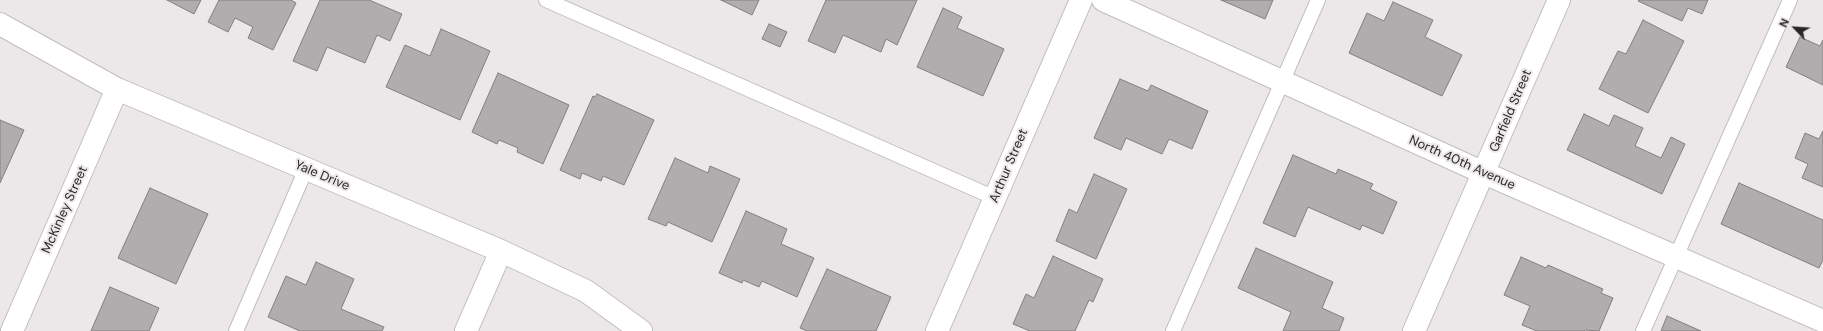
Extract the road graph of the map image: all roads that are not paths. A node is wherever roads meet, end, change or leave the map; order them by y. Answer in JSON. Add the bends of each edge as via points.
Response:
{"nodes":[{"id":1,"x":546,"y":0,"type":"edge"},
{"id":2,"x":1081,"y":0,"type":"edge"},
{"id":3,"x":1103,"y":0,"type":"edge"},
{"id":4,"x":1318,"y":0,"type":"edge"},
{"id":5,"x":1559,"y":0,"type":"edge"},
{"id":6,"x":1790,"y":0,"type":"edge"},
{"id":7,"x":0,"y":24,"type":"edge"},
{"id":8,"x":1282,"y":81,"type":"junction"},
{"id":9,"x":117,"y":89,"type":"junction"},
{"id":10,"x":306,"y":169,"type":"junction"},
{"id":11,"x":1484,"y":173,"type":"junction"},
{"id":12,"x":995,"y":198,"type":"junction"},
{"id":13,"x":501,"y":251,"type":"junction"},
{"id":14,"x":1675,"y":257,"type":"junction"},
{"id":15,"x":1823,"y":321,"type":"edge"},
{"id":16,"x":12,"y":331,"type":"edge"},
{"id":17,"x":236,"y":331,"type":"edge"},
{"id":18,"x":466,"y":331,"type":"edge"},
{"id":19,"x":642,"y":331,"type":"edge"},
{"id":20,"x":937,"y":331,"type":"edge"},
{"id":21,"x":1173,"y":331,"type":"edge"},
{"id":22,"x":1414,"y":331,"type":"edge"},
{"id":23,"x":1643,"y":331,"type":"edge"}],
"edges":[{"from":1,"to":12,"type":"lane"},
{"from":2,"to":12,"type":"street","name":"Arthur Street"},
{"from":3,"to":8,"type":"street","name":"North 40th Avenue"},
{"from":4,"to":8,"type":"lane"},
{"from":5,"to":11,"type":"street","name":"Garfield Street"},
{"from":6,"to":14,"type":"lane"},
{"from":7,"to":9,"type":"street","name":"Yale Drive"},
{"from":8,"to":11,"type":"street","name":"North 40th Avenue"},
{"from":8,"to":21,"type":"lane"},
{"from":9,"to":10,"type":"street","name":"Yale Drive"},
{"from":9,"to":16,"type":"street","name":"McKinley Street"},
{"from":10,"to":13,"type":"street","name":"Yale Drive"},
{"from":10,"to":17,"type":"lane"},
{"from":11,"to":14,"type":"street","name":"North 40th Avenue"},
{"from":11,"to":22,"type":"street","name":"Garfield Street"},
{"from":12,"to":20,"type":"street","name":"Arthur Street"},
{"from":13,"to":18,"type":"street"},
{"from":13,"to":19,"type":"street","name":"Yale Drive","via":[[586,291]]},
{"from":14,"to":15,"type":"street","name":"North 40th Avenue"},
{"from":14,"to":23,"type":"lane"}]}
